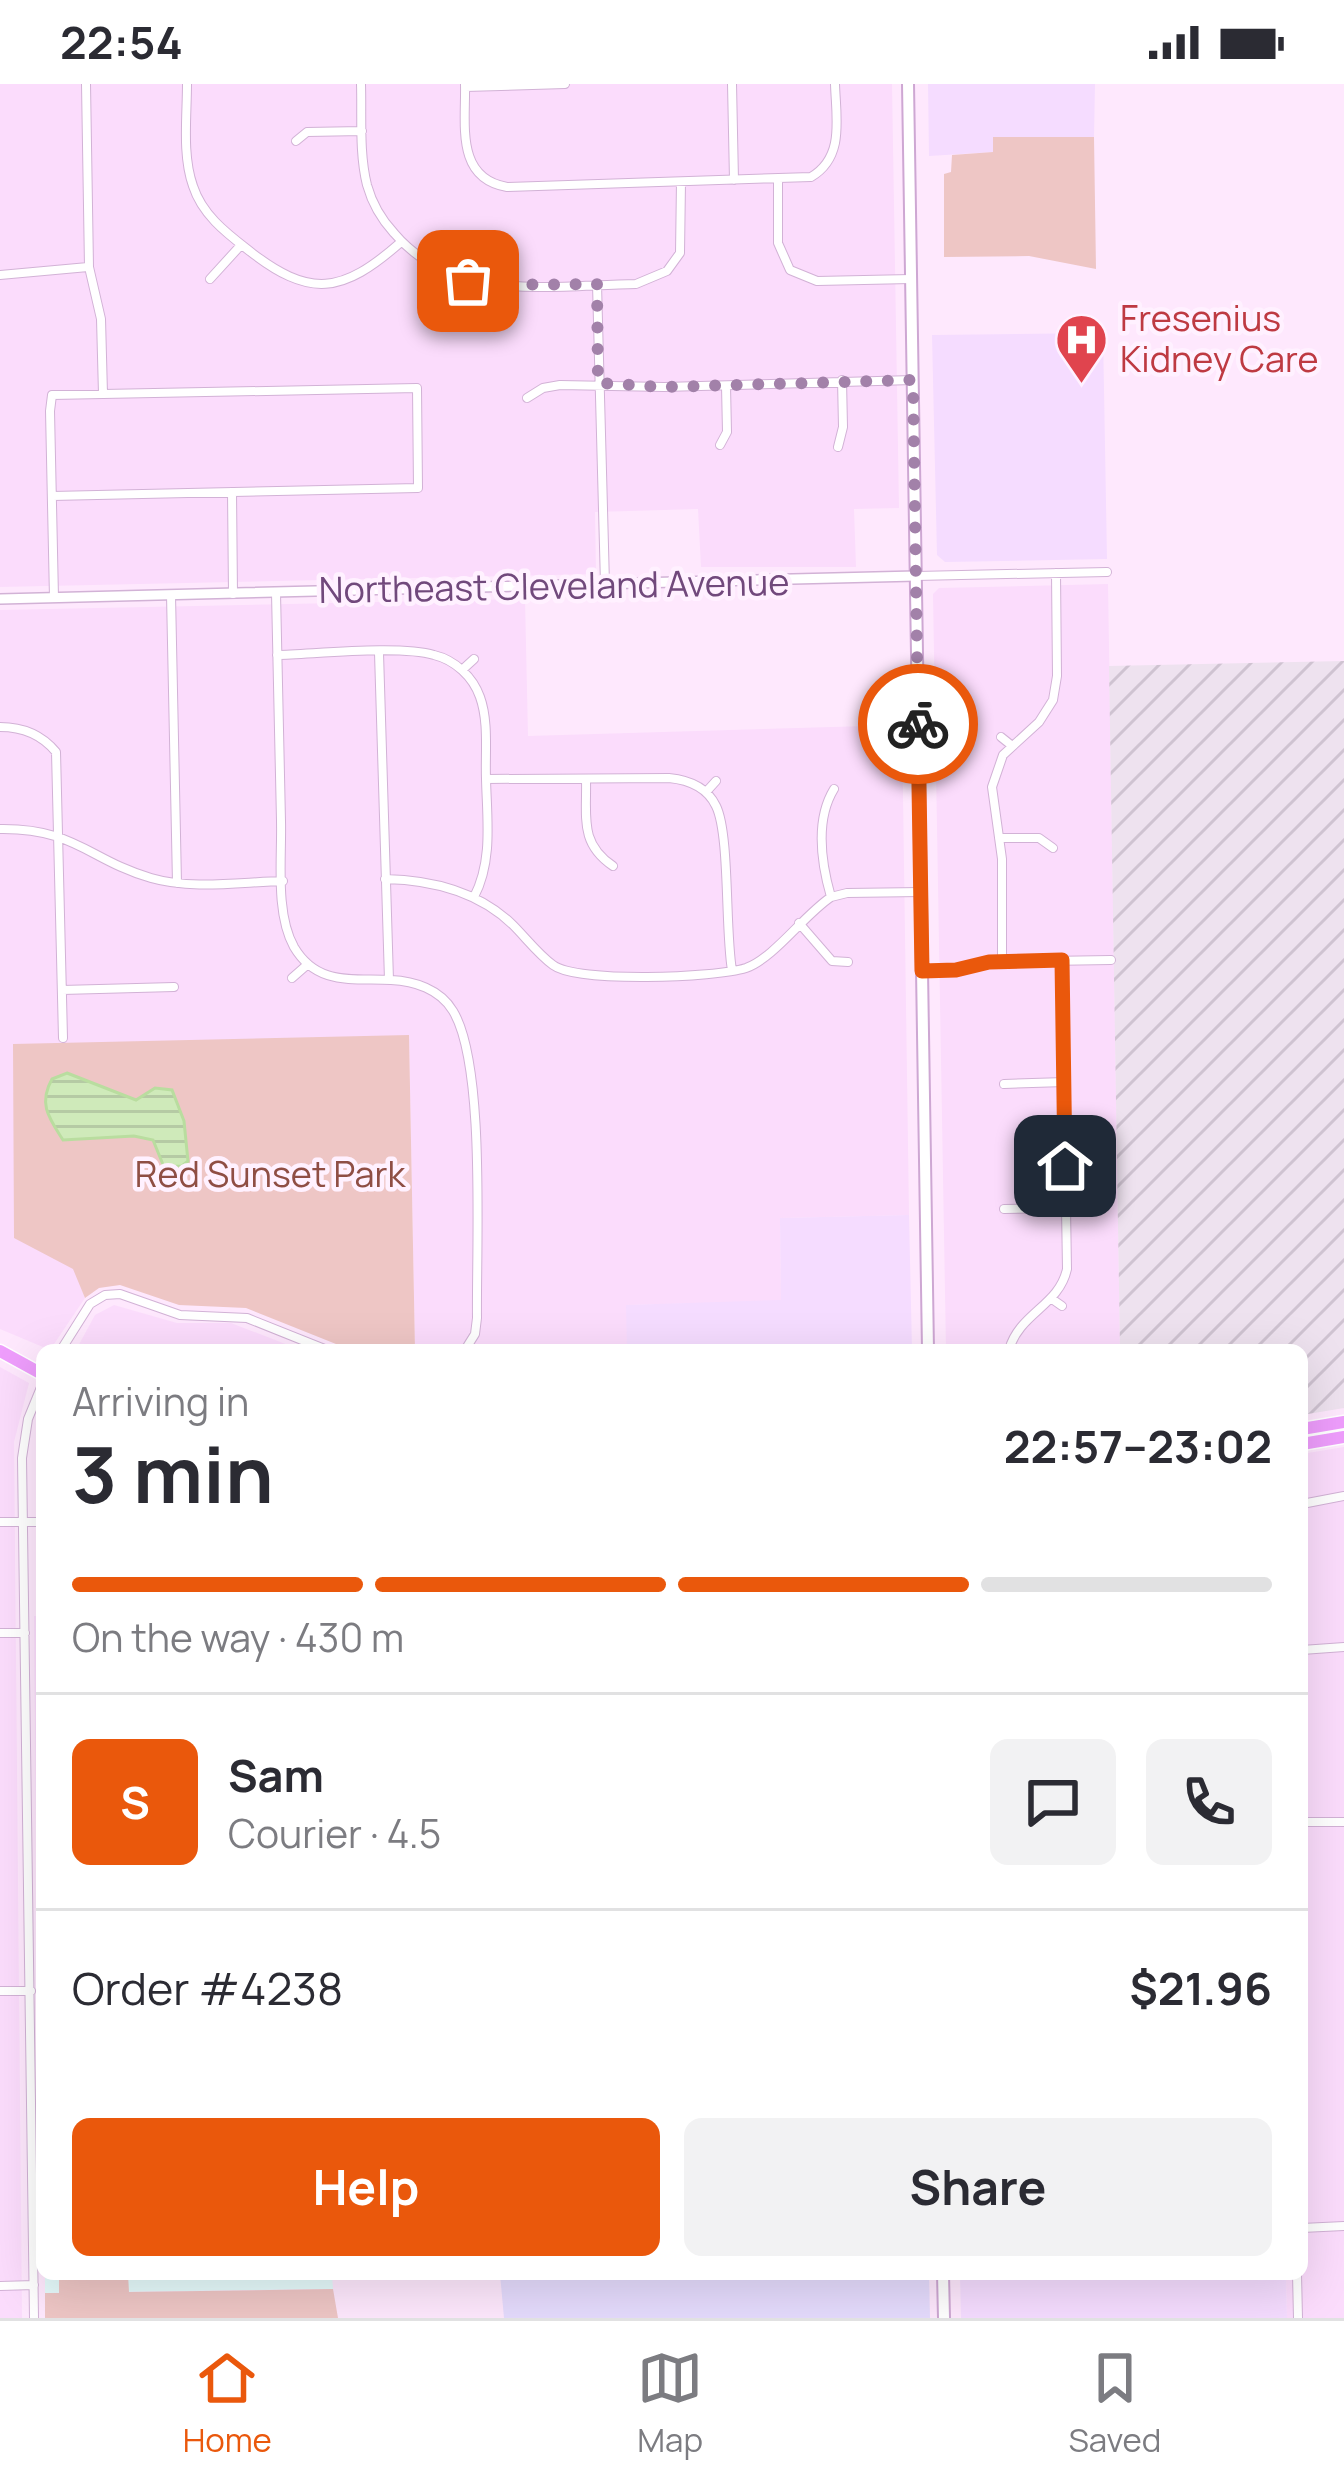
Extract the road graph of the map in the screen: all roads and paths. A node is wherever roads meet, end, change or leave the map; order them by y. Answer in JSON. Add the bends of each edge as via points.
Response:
{"nodes":[{"id":1,"x":86,"y":84,"type":"edge"},
{"id":2,"x":187,"y":84,"type":"edge"},
{"id":3,"x":362,"y":84,"type":"edge"},
{"id":4,"x":565,"y":84,"type":"edge"},
{"id":5,"x":732,"y":84,"type":"edge"},
{"id":6,"x":835,"y":84,"type":"edge"},
{"id":7,"x":908,"y":84,"type":"edge"},
{"id":8,"x":465,"y":85,"type":"edge"},
{"id":9,"x":362,"y":131,"type":"junction"},
{"id":10,"x":296,"y":141,"type":"dead end"},
{"id":11,"x":734,"y":179,"type":"junction"},
{"id":12,"x":778,"y":180,"type":"junction"},
{"id":13,"x":681,"y":182,"type":"junction"},
{"id":14,"x":401,"y":242,"type":"junction"},
{"id":15,"x":241,"y":245,"type":"junction"},
{"id":16,"x":88,"y":267,"type":"junction"},
{"id":17,"x":0,"y":275,"type":"edge"},
{"id":18,"x":210,"y":279,"type":"dead end"},
{"id":19,"x":911,"y":279,"type":"junction"},
{"id":20,"x":597,"y":284,"type":"junction"},
{"id":21,"x":842,"y":380,"type":"junction"},
{"id":22,"x":913,"y":380,"type":"junction"},
{"id":23,"x":598,"y":383,"type":"junction"},
{"id":24,"x":726,"y":386,"type":"junction"},
{"id":25,"x":103,"y":394,"type":"junction"},
{"id":26,"x":527,"y":398,"type":"dead end"},
{"id":27,"x":720,"y":446,"type":"dead end"},
{"id":28,"x":838,"y":447,"type":"dead end"},
{"id":29,"x":232,"y":492,"type":"junction"},
{"id":30,"x":52,"y":496,"type":"junction"},
{"id":31,"x":1107,"y":572,"type":"dead end"},
{"id":32,"x":1056,"y":573,"type":"junction"},
{"id":33,"x":916,"y":576,"type":"junction"},
{"id":34,"x":605,"y":584,"type":"junction"},
{"id":35,"x":276,"y":593,"type":"junction"},
{"id":36,"x":233,"y":594,"type":"junction"},
{"id":37,"x":171,"y":595,"type":"junction"},
{"id":38,"x":53,"y":598,"type":"junction"},
{"id":39,"x":0,"y":599,"type":"edge"},
{"id":40,"x":379,"y":653,"type":"junction"},
{"id":41,"x":277,"y":655,"type":"junction"},
{"id":42,"x":474,"y":658,"type":"dead end"},
{"id":43,"x":462,"y":670,"type":"junction"},
{"id":44,"x":0,"y":727,"type":"edge"},
{"id":45,"x":1001,"y":737,"type":"dead end"},
{"id":46,"x":1011,"y":745,"type":"junction"},
{"id":47,"x":486,"y":779,"type":"junction"},
{"id":48,"x":586,"y":779,"type":"junction"},
{"id":49,"x":716,"y":781,"type":"dead end"},
{"id":50,"x":834,"y":789,"type":"dead end"},
{"id":51,"x":706,"y":792,"type":"junction"},
{"id":52,"x":0,"y":829,"type":"edge"},
{"id":53,"x":58,"y":835,"type":"junction"},
{"id":54,"x":999,"y":838,"type":"junction"},
{"id":55,"x":1053,"y":848,"type":"dead end"},
{"id":56,"x":613,"y":866,"type":"dead end"},
{"id":57,"x":385,"y":879,"type":"junction"},
{"id":58,"x":283,"y":881,"type":"junction"},
{"id":59,"x":177,"y":883,"type":"junction"},
{"id":60,"x":921,"y":892,"type":"junction"},
{"id":61,"x":474,"y":897,"type":"junction"},
{"id":62,"x":831,"y":897,"type":"junction"},
{"id":63,"x":799,"y":923,"type":"junction"},
{"id":64,"x":1111,"y":959,"type":"dead end"},
{"id":65,"x":1062,"y":960,"type":"junction"},
{"id":66,"x":1002,"y":961,"type":"junction"},
{"id":67,"x":848,"y":962,"type":"dead end"},
{"id":68,"x":308,"y":964,"type":"junction"},
{"id":69,"x":732,"y":970,"type":"junction"},
{"id":70,"x":922,"y":971,"type":"junction"},
{"id":71,"x":292,"y":978,"type":"dead end"},
{"id":72,"x":388,"y":980,"type":"junction"},
{"id":73,"x":174,"y":987,"type":"dead end"},
{"id":74,"x":62,"y":990,"type":"junction"},
{"id":75,"x":63,"y":1038,"type":"dead end"},
{"id":76,"x":1064,"y":1082,"type":"junction"},
{"id":77,"x":1004,"y":1084,"type":"dead end"},
{"id":78,"x":1066,"y":1208,"type":"junction"},
{"id":79,"x":1004,"y":1209,"type":"dead end"},
{"id":80,"x":1052,"y":1299,"type":"junction"},
{"id":81,"x":1062,"y":1306,"type":"dead end"},
{"id":82,"x":66,"y":1344,"type":"edge"},
{"id":83,"x":312,"y":1344,"type":"edge"},
{"id":84,"x":469,"y":1344,"type":"edge"},
{"id":85,"x":928,"y":1344,"type":"edge"},
{"id":86,"x":1012,"y":1344,"type":"edge"},
{"id":87,"x":0,"y":1351,"type":"edge"},
{"id":88,"x":36,"y":1371,"type":"edge"},
{"id":89,"x":36,"y":1403,"type":"edge"},
{"id":90,"x":1344,"y":1422,"type":"edge"},
{"id":91,"x":1308,"y":1428,"type":"edge"},
{"id":92,"x":1344,"y":1436,"type":"edge"},
{"id":93,"x":1308,"y":1443,"type":"edge"},
{"id":94,"x":1344,"y":1496,"type":"edge"},
{"id":95,"x":1308,"y":1503,"type":"edge"},
{"id":96,"x":23,"y":1521,"type":"junction"},
{"id":97,"x":0,"y":1522,"type":"edge"},
{"id":98,"x":36,"y":1522,"type":"edge"},
{"id":99,"x":0,"y":1633,"type":"edge"},
{"id":100,"x":25,"y":1633,"type":"junction"},
{"id":101,"x":1344,"y":1647,"type":"edge"},
{"id":102,"x":1308,"y":1650,"type":"edge"},
{"id":103,"x":26,"y":1674,"type":"junction"},
{"id":104,"x":36,"y":1674,"type":"edge"},
{"id":105,"x":1308,"y":1822,"type":"edge"},
{"id":106,"x":1344,"y":1822,"type":"edge"},
{"id":107,"x":28,"y":1841,"type":"junction"},
{"id":108,"x":36,"y":1841,"type":"edge"},
{"id":109,"x":0,"y":1991,"type":"edge"},
{"id":110,"x":31,"y":1991,"type":"junction"},
{"id":111,"x":36,"y":2030,"type":"edge"},
{"id":112,"x":36,"y":2120,"type":"edge"},
{"id":113,"x":1344,"y":2226,"type":"edge"},
{"id":114,"x":1308,"y":2228,"type":"edge"},
{"id":115,"x":943,"y":2280,"type":"edge"},
{"id":116,"x":1297,"y":2280,"type":"edge"},
{"id":117,"x":34,"y":2285,"type":"junction"},
{"id":118,"x":0,"y":2286,"type":"edge"},
{"id":119,"x":34,"y":2318,"type":"edge"},
{"id":120,"x":944,"y":2318,"type":"edge"},
{"id":121,"x":1298,"y":2318,"type":"edge"}],
"edges":[{"from":1,"to":16,"type":"street"},
{"from":2,"to":15,"type":"street","via":[[192,184],[208,215]]},
{"from":3,"to":9,"type":"street"},
{"from":4,"to":8,"type":"street"},
{"from":5,"to":11,"type":"street"},
{"from":6,"to":12,"type":"street","via":[[832,157],[811,177]]},
{"from":7,"to":19,"type":"main road"},
{"from":8,"to":13,"type":"street","via":[[468,157],[487,181]]},
{"from":9,"to":10,"type":"street","via":[[307,132]]},
{"from":9,"to":14,"type":"street","via":[[370,195]]},
{"from":11,"to":12,"type":"street"},
{"from":11,"to":13,"type":"street"},
{"from":12,"to":19,"type":"street","via":[[778,243],[787,273]]},
{"from":13,"to":20,"type":"street","via":[[675,263],[647,282]]},
{"from":14,"to":15,"type":"street","via":[[357,277],[324,285],[281,275]]},
{"from":14,"to":20,"type":"street","via":[[436,269],[479,284]]},
{"from":15,"to":18,"type":"street"},
{"from":16,"to":17,"type":"street"},
{"from":16,"to":25,"type":"street"},
{"from":19,"to":22,"type":"main road"},
{"from":20,"to":23,"type":"street"},
{"from":21,"to":22,"type":"street"},
{"from":21,"to":24,"type":"street"},
{"from":21,"to":28,"type":"street"},
{"from":22,"to":33,"type":"main road"},
{"from":23,"to":24,"type":"street"},
{"from":23,"to":26,"type":"street","via":[[543,388]]},
{"from":23,"to":34,"type":"street"},
{"from":24,"to":27,"type":"street"},
{"from":25,"to":29,"type":"street","via":[[417,388],[418,488]]},
{"from":25,"to":30,"type":"street","via":[[52,395]]},
{"from":29,"to":30,"type":"street"},
{"from":29,"to":36,"type":"street"},
{"from":30,"to":38,"type":"street"},
{"from":31,"to":32,"type":"street","name":"Northeast Cleveland Avenue"},
{"from":32,"to":33,"type":"street","name":"Northeast Cleveland Avenue"},
{"from":32,"to":46,"type":"street","via":[[1056,689],[1040,722]]},
{"from":33,"to":34,"type":"street","name":"Northeast Cleveland Avenue"},
{"from":33,"to":60,"type":"main road"},
{"from":34,"to":35,"type":"street","name":"Northeast Cleveland Avenue"},
{"from":35,"to":36,"type":"street","name":"Northeast Cleveland Avenue"},
{"from":35,"to":41,"type":"street"},
{"from":36,"to":37,"type":"street","name":"Northeast Cleveland Avenue"},
{"from":37,"to":38,"type":"street","name":"Northeast Cleveland Avenue"},
{"from":37,"to":59,"type":"street"},
{"from":38,"to":39,"type":"street","name":"Northeast Cleveland Avenue"},
{"from":40,"to":41,"type":"street"},
{"from":40,"to":43,"type":"street","via":[[430,653]]},
{"from":40,"to":57,"type":"street"},
{"from":41,"to":58,"type":"street"},
{"from":42,"to":43,"type":"street"},
{"from":43,"to":47,"type":"street","via":[[484,709]]},
{"from":44,"to":53,"type":"street","via":[[22,729],[56,752]]},
{"from":45,"to":46,"type":"street"},
{"from":46,"to":54,"type":"street","via":[[992,787]]},
{"from":47,"to":48,"type":"street"},
{"from":47,"to":61,"type":"street","via":[[487,856]]},
{"from":48,"to":51,"type":"street","via":[[669,778]]},
{"from":48,"to":56,"type":"street","via":[[588,838]]},
{"from":49,"to":51,"type":"street"},
{"from":50,"to":62,"type":"street","via":[[824,807]]},
{"from":51,"to":69,"type":"street","via":[[721,820]]},
{"from":52,"to":53,"type":"street"},
{"from":53,"to":59,"type":"street","via":[[136,874]]},
{"from":53,"to":74,"type":"street"},
{"from":54,"to":55,"type":"street","via":[[1039,838]]},
{"from":54,"to":66,"type":"street"},
{"from":57,"to":61,"type":"street"},
{"from":57,"to":72,"type":"street"},
{"from":58,"to":59,"type":"street"},
{"from":58,"to":68,"type":"street","via":[[289,936]]},
{"from":60,"to":62,"type":"street"},
{"from":60,"to":70,"type":"main road"},
{"from":61,"to":69,"type":"street","via":[[573,974]]},
{"from":62,"to":63,"type":"street"},
{"from":63,"to":67,"type":"street","via":[[832,962]]},
{"from":63,"to":69,"type":"street","via":[[761,958]]},
{"from":64,"to":65,"type":"street"},
{"from":65,"to":66,"type":"street"},
{"from":65,"to":76,"type":"street"},
{"from":66,"to":70,"type":"street"},
{"from":68,"to":71,"type":"street"},
{"from":68,"to":72,"type":"street","via":[[335,980]]},
{"from":70,"to":85,"type":"main road"},
{"from":72,"to":84,"type":"street","via":[[420,985],[454,1011],[473,1078],[477,1318]]},
{"from":73,"to":74,"type":"street"},
{"from":74,"to":75,"type":"street"},
{"from":76,"to":77,"type":"street"},
{"from":76,"to":78,"type":"street"},
{"from":78,"to":79,"type":"street"},
{"from":78,"to":80,"type":"street","via":[[1067,1269]]},
{"from":80,"to":81,"type":"street"},
{"from":80,"to":86,"type":"street","via":[[1025,1318]]},
{"from":82,"to":83,"type":"street","via":[[91,1304],[112,1294],[180,1315],[247,1318]]},
{"from":87,"to":88,"type":"highway"},
{"from":89,"to":96,"type":"street","via":[[23,1442]]},
{"from":90,"to":91,"type":"highway"},
{"from":92,"to":93,"type":"highway"},
{"from":94,"to":95,"type":"street"},
{"from":96,"to":97,"type":"street"},
{"from":96,"to":98,"type":"street"},
{"from":96,"to":100,"type":"street"},
{"from":99,"to":100,"type":"street"},
{"from":100,"to":103,"type":"street"},
{"from":101,"to":102,"type":"street"},
{"from":103,"to":104,"type":"street"},
{"from":103,"to":107,"type":"street"},
{"from":105,"to":106,"type":"street"},
{"from":107,"to":108,"type":"street"},
{"from":107,"to":110,"type":"street"},
{"from":109,"to":110,"type":"street"},
{"from":110,"to":111,"type":"street"},
{"from":112,"to":117,"type":"street"},
{"from":113,"to":114,"type":"street"},
{"from":115,"to":120,"type":"main road"},
{"from":116,"to":121,"type":"street"},
{"from":117,"to":118,"type":"street"},
{"from":117,"to":119,"type":"street"}]}
